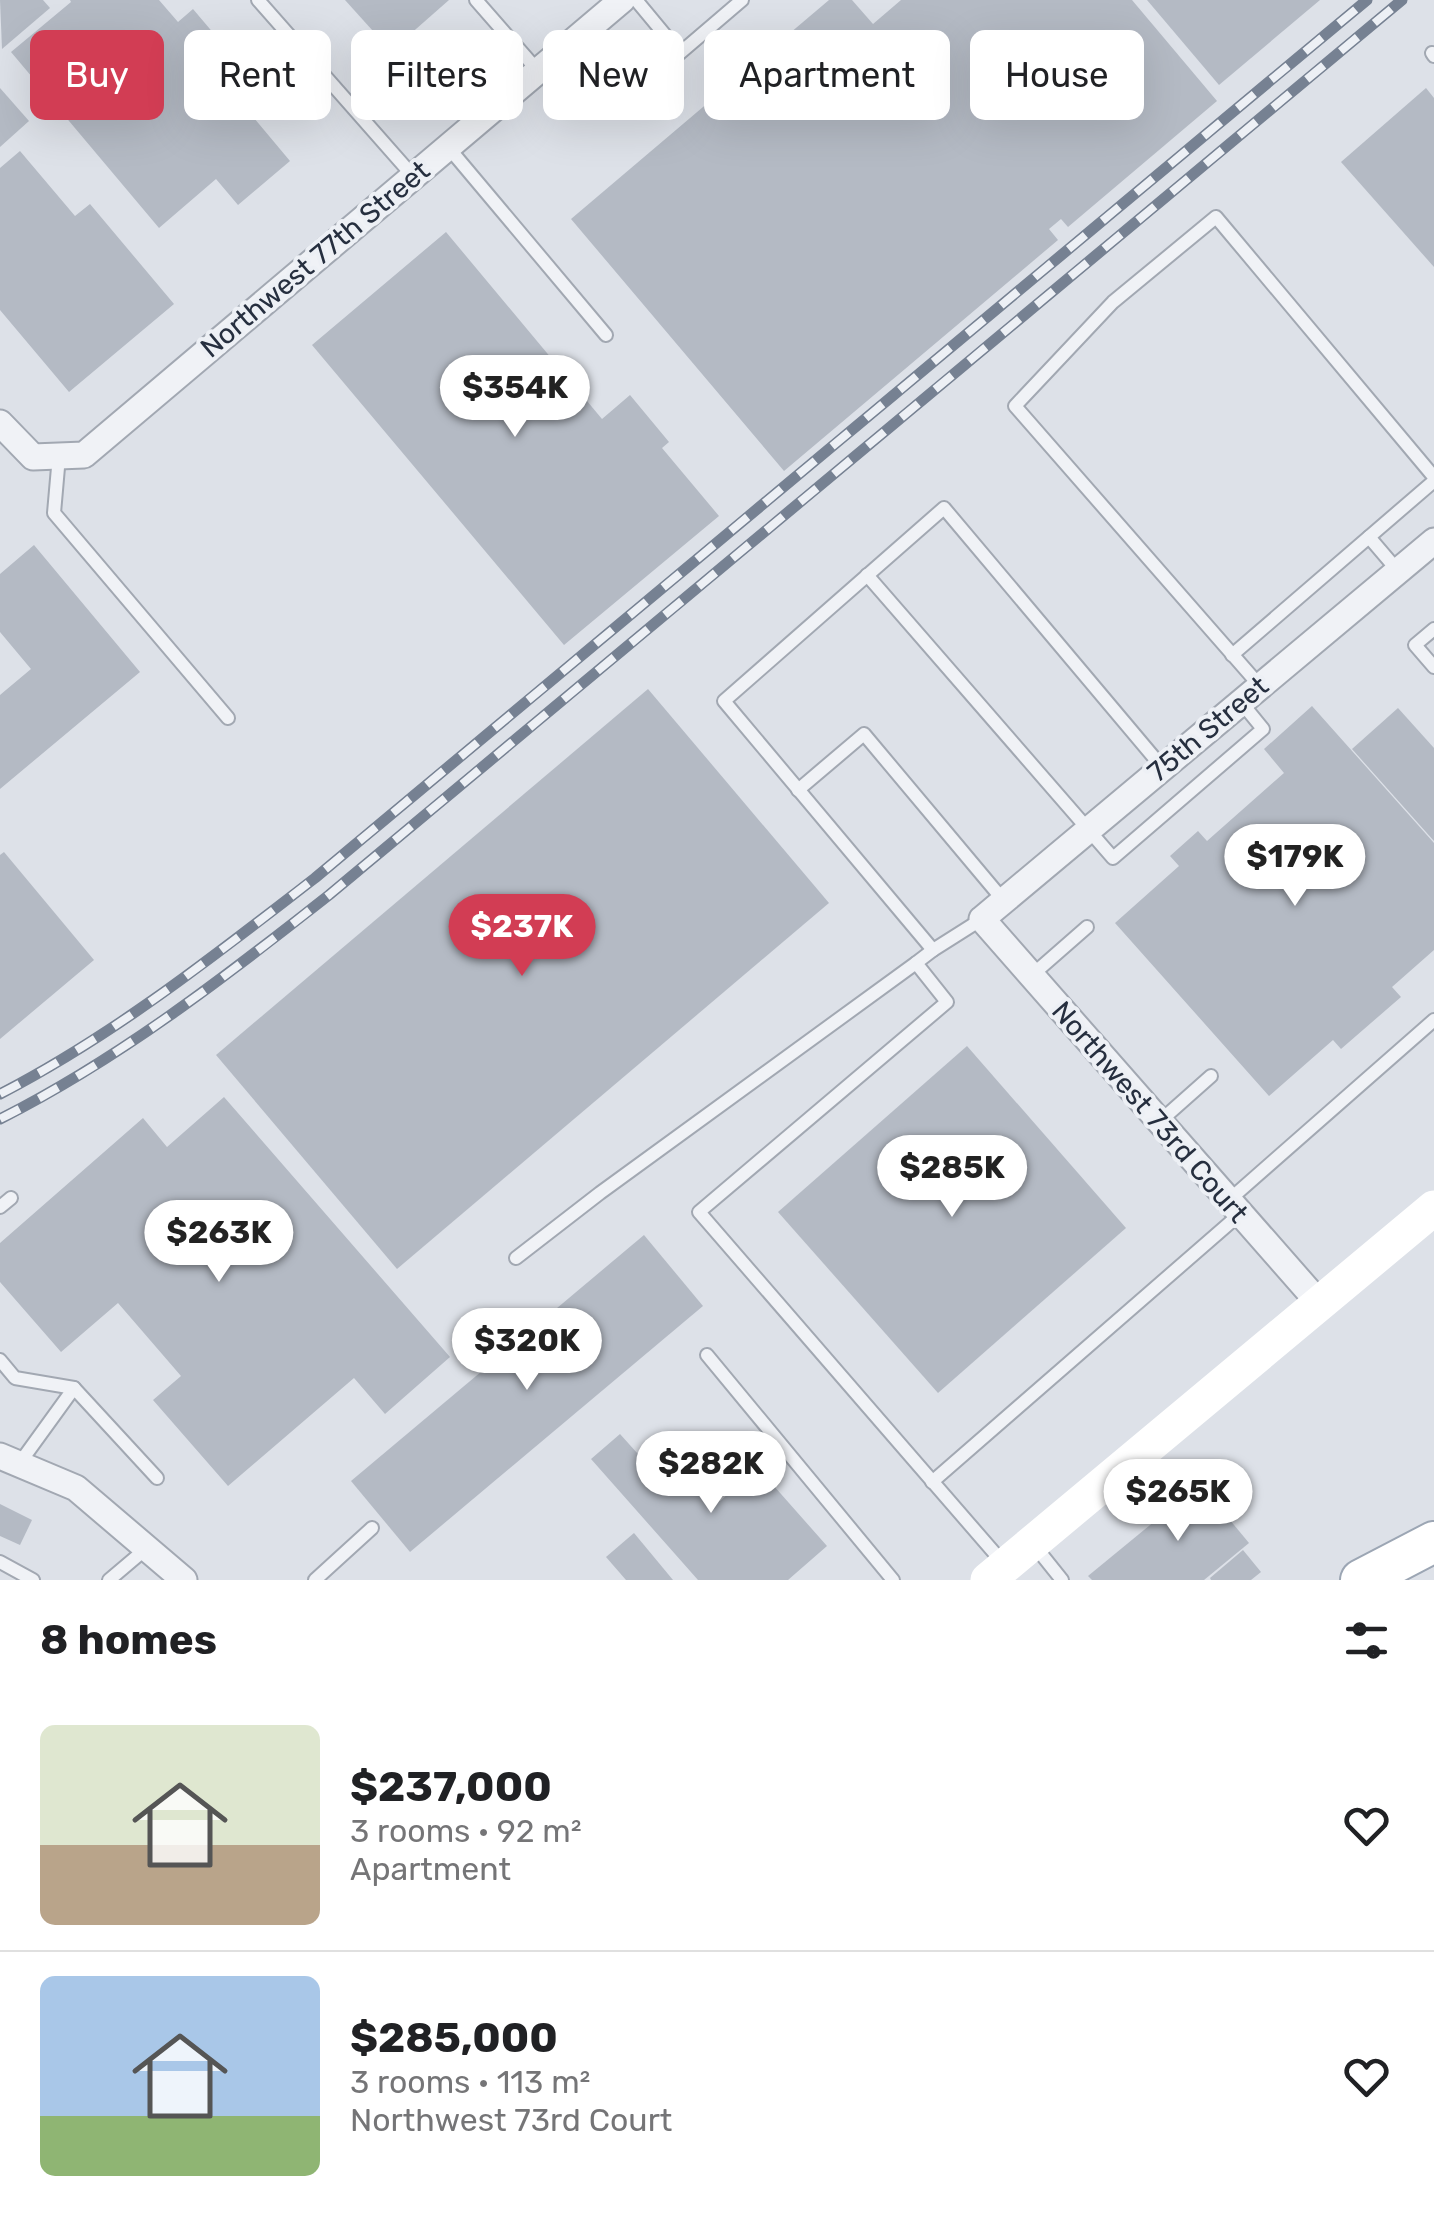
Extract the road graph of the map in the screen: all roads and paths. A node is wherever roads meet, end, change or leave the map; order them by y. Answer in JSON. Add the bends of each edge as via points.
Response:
{"nodes":[{"id":1,"x":258,"y":0,"type":"edge"},
{"id":2,"x":476,"y":0,"type":"edge"},
{"id":3,"x":622,"y":0,"type":"edge"},
{"id":4,"x":636,"y":0,"type":"edge"},
{"id":5,"x":742,"y":0,"type":"edge"},
{"id":6,"x":538,"y":70,"type":"junction"},
{"id":7,"x":448,"y":147,"type":"junction"},
{"id":8,"x":413,"y":176,"type":"junction"},
{"id":9,"x":606,"y":335,"type":"dead end"},
{"id":10,"x":0,"y":423,"type":"edge"},
{"id":11,"x":59,"y":456,"type":"junction"},
{"id":12,"x":1434,"y":479,"type":"edge"},
{"id":13,"x":1369,"y":536,"type":"junction"},
{"id":14,"x":1434,"y":540,"type":"edge"},
{"id":15,"x":1398,"y":571,"type":"junction"},
{"id":16,"x":867,"y":575,"type":"junction"},
{"id":17,"x":1434,"y":629,"type":"edge"},
{"id":18,"x":1232,"y":655,"type":"junction"},
{"id":19,"x":1434,"y":668,"type":"edge"},
{"id":20,"x":1250,"y":694,"type":"junction"},
{"id":21,"x":228,"y":718,"type":"dead end"},
{"id":22,"x":1162,"y":766,"type":"junction"},
{"id":23,"x":798,"y":790,"type":"junction"},
{"id":24,"x":1088,"y":830,"type":"junction"},
{"id":25,"x":1004,"y":901,"type":"junction"},
{"id":26,"x":982,"y":919,"type":"junction"},
{"id":27,"x":1087,"y":926,"type":"dead end"},
{"id":28,"x":934,"y":950,"type":"junction"},
{"id":29,"x":916,"y":963,"type":"junction"},
{"id":30,"x":1031,"y":976,"type":"junction"},
{"id":31,"x":1434,"y":1020,"type":"edge"},
{"id":32,"x":1210,"y":1076,"type":"dead end"},
{"id":33,"x":1158,"y":1123,"type":"junction"},
{"id":34,"x":1234,"y":1208,"type":"junction"},
{"id":35,"x":1434,"y":1208,"type":"edge"},
{"id":36,"x":516,"y":1258,"type":"dead end"},
{"id":37,"x":1320,"y":1304,"type":"junction"},
{"id":38,"x":706,"y":1355,"type":"dead end"},
{"id":39,"x":0,"y":1360,"type":"edge"},
{"id":40,"x":74,"y":1388,"type":"junction"},
{"id":41,"x":9,"y":1460,"type":"edge"},
{"id":42,"x":157,"y":1478,"type":"dead end"},
{"id":43,"x":932,"y":1482,"type":"junction"},
{"id":44,"x":372,"y":1528,"type":"dead end"},
{"id":45,"x":1434,"y":1542,"type":"edge"},
{"id":46,"x":148,"y":1547,"type":"junction"},
{"id":47,"x":0,"y":1562,"type":"edge"},
{"id":48,"x":1009,"y":1563,"type":"edge"},
{"id":49,"x":33,"y":1580,"type":"edge"},
{"id":50,"x":108,"y":1580,"type":"edge"},
{"id":51,"x":184,"y":1580,"type":"edge"},
{"id":52,"x":314,"y":1580,"type":"edge"},
{"id":53,"x":894,"y":1580,"type":"edge"},
{"id":54,"x":1062,"y":1580,"type":"edge"},
{"id":55,"x":1361,"y":1580,"type":"edge"}],
"edges":[{"from":1,"to":8,"type":"lane"},
{"from":2,"to":6,"type":"lane"},
{"from":3,"to":6,"type":"street","name":"Northwest 77th Street"},
{"from":4,"to":5,"type":"lane","via":[[680,53]]},
{"from":6,"to":7,"type":"street","name":"Northwest 77th Street"},
{"from":7,"to":8,"type":"street","name":"Northwest 77th Street"},
{"from":7,"to":9,"type":"lane"},
{"from":8,"to":11,"type":"street","name":"Northwest 77th Street","via":[[84,454]]},
{"from":10,"to":11,"type":"street","via":[[33,457]]},
{"from":11,"to":21,"type":"lane","via":[[54,513]]},
{"from":12,"to":13,"type":"lane"},
{"from":12,"to":18,"type":"lane","via":[[1216,216],[1113,302],[1015,406]]},
{"from":13,"to":15,"type":"lane"},
{"from":13,"to":18,"type":"lane"},
{"from":14,"to":15,"type":"street","name":"75th Street"},
{"from":15,"to":20,"type":"street","name":"75th Street"},
{"from":16,"to":22,"type":"lane","via":[[944,508]]},
{"from":16,"to":23,"type":"lane","via":[[724,702]]},
{"from":16,"to":24,"type":"lane"},
{"from":17,"to":19,"type":"lane","via":[[1415,645]]},
{"from":18,"to":20,"type":"lane"},
{"from":20,"to":22,"type":"street","name":"75th Street"},
{"from":20,"to":24,"type":"lane","via":[[1263,730],[1113,858]]},
{"from":22,"to":24,"type":"street","name":"75th Street"},
{"from":23,"to":25,"type":"lane","via":[[864,734]]},
{"from":23,"to":28,"type":"lane"},
{"from":24,"to":25,"type":"street","name":"75th Street"},
{"from":25,"to":26,"type":"street","name":"75th Street"},
{"from":26,"to":28,"type":"lane"},
{"from":26,"to":30,"type":"street","name":"Northwest 73rd Court"},
{"from":27,"to":30,"type":"lane"},
{"from":28,"to":29,"type":"lane"},
{"from":29,"to":36,"type":"lane"},
{"from":29,"to":43,"type":"lane","via":[[947,1002],[699,1212]]},
{"from":30,"to":33,"type":"street","name":"Northwest 73rd Court"},
{"from":31,"to":34,"type":"lane"},
{"from":32,"to":33,"type":"lane"},
{"from":33,"to":34,"type":"street","name":"Northwest 73rd Court"},
{"from":34,"to":37,"type":"street","name":"Northwest 73rd Court"},
{"from":34,"to":43,"type":"lane"},
{"from":35,"to":37,"type":"street"},
{"from":37,"to":48,"type":"street"},
{"from":38,"to":53,"type":"lane"},
{"from":39,"to":40,"type":"lane","via":[[15,1378]]},
{"from":40,"to":41,"type":"lane"},
{"from":40,"to":42,"type":"lane"},
{"from":41,"to":46,"type":"street","via":[[76,1488]]},
{"from":43,"to":48,"type":"lane"},
{"from":44,"to":52,"type":"lane"},
{"from":45,"to":55,"type":"main road"},
{"from":46,"to":50,"type":"lane"},
{"from":46,"to":51,"type":"street"},
{"from":47,"to":49,"type":"lane"},
{"from":48,"to":54,"type":"lane"}]}
